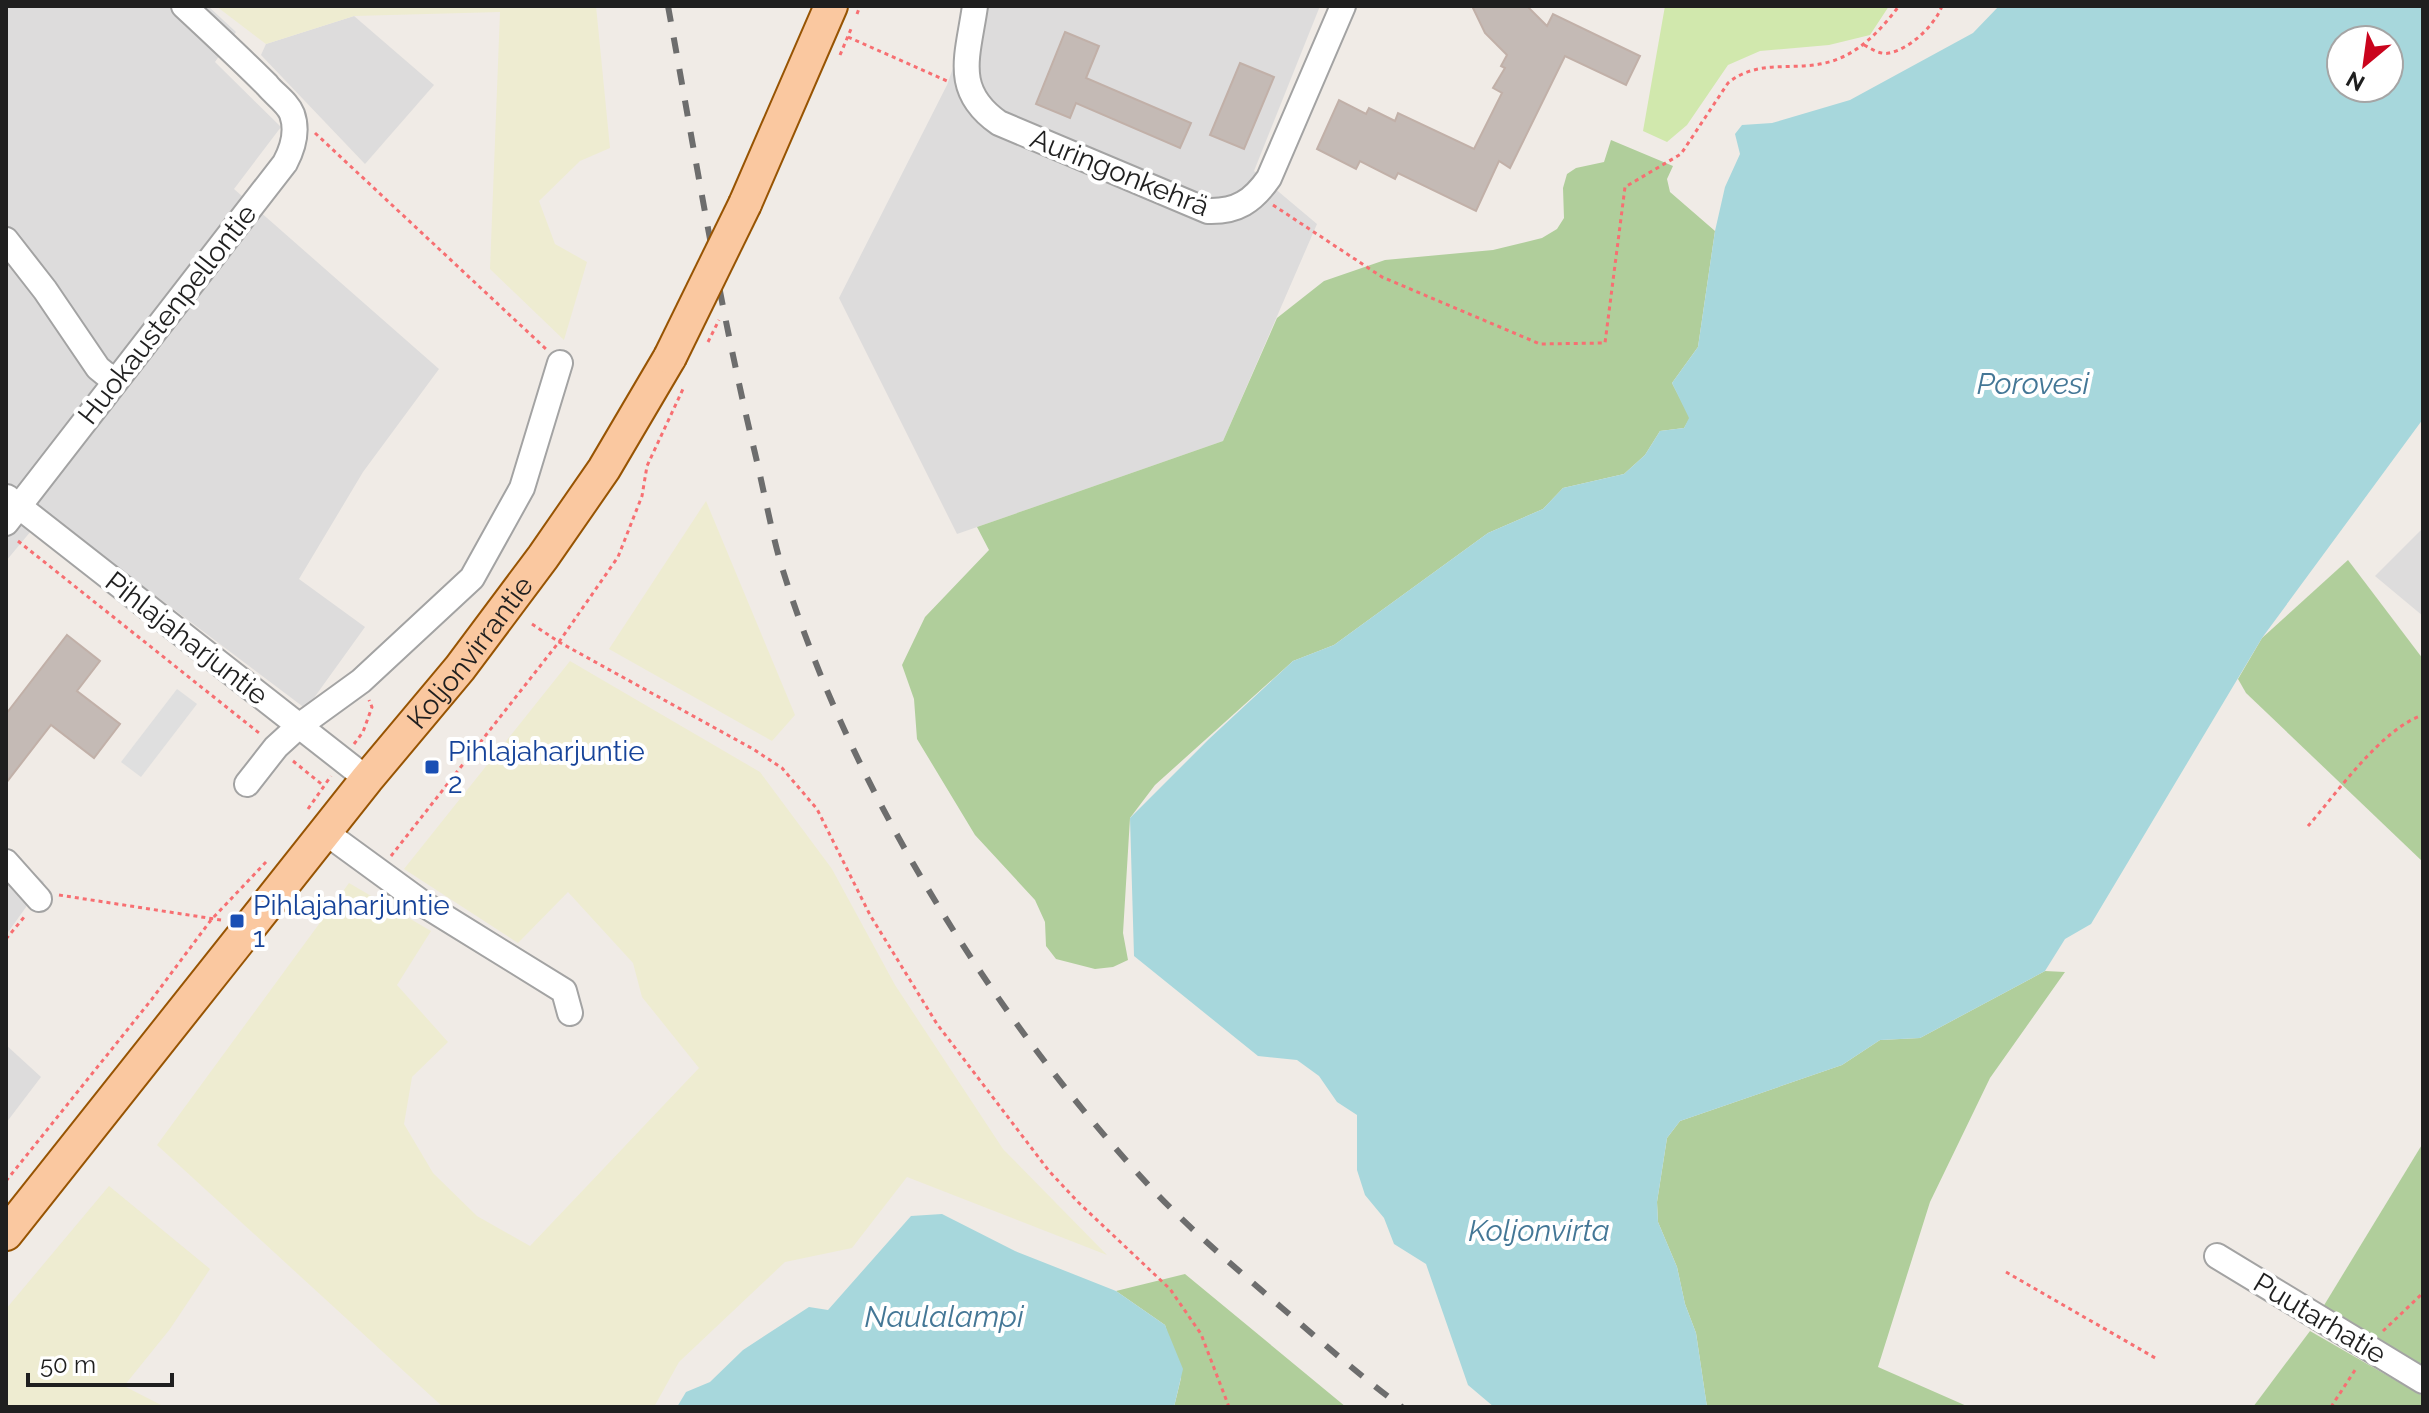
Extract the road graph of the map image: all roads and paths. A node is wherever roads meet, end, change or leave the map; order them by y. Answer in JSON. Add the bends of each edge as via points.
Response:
{"nodes":[{"id":1,"x":184,"y":6,"type":"edge"},
{"id":2,"x":831,"y":6,"type":"edge"},
{"id":3,"x":975,"y":6,"type":"edge"},
{"id":4,"x":1343,"y":6,"type":"edge"},
{"id":5,"x":1899,"y":6,"type":"edge"},
{"id":6,"x":1942,"y":6,"type":"edge"},
{"id":7,"x":848,"y":37,"type":"dead end"},
{"id":8,"x":1864,"y":45,"type":"junction"},
{"id":9,"x":970,"y":92,"type":"junction"},
{"id":10,"x":292,"y":114,"type":"junction"},
{"id":11,"x":1257,"y":195,"type":"junction"},
{"id":12,"x":6,"y":240,"type":"edge"},
{"id":13,"x":560,"y":363,"type":"joint"},
{"id":14,"x":678,"y":369,"type":"junction"},
{"id":15,"x":114,"y":381,"type":"junction"},
{"id":16,"x":12,"y":517,"type":"edge"},
{"id":17,"x":532,"y":624,"type":"dead end"},
{"id":18,"x":559,"y":642,"type":"junction"},
{"id":19,"x":361,"y":681,"type":"junction"},
{"id":20,"x":2423,"y":715,"type":"edge"},
{"id":21,"x":299,"y":726,"type":"junction"},
{"id":22,"x":276,"y":747,"type":"junction"},
{"id":23,"x":355,"y":769,"type":"junction"},
{"id":24,"x":247,"y":784,"type":"dead end"},
{"id":25,"x":316,"y":821,"type":"junction"},
{"id":26,"x":2308,"y":826,"type":"dead end"},
{"id":27,"x":273,"y":856,"type":"dead end"},
{"id":28,"x":6,"y":862,"type":"edge"},
{"id":29,"x":379,"y":871,"type":"junction"},
{"id":30,"x":39,"y":899,"type":"junction"},
{"id":31,"x":211,"y":920,"type":"junction"},
{"id":32,"x":224,"y":921,"type":"dead end"},
{"id":33,"x":6,"y":939,"type":"edge"},
{"id":34,"x":570,"y":1013,"type":"dead end"},
{"id":35,"x":6,"y":1181,"type":"edge"},
{"id":36,"x":6,"y":1234,"type":"edge"},
{"id":37,"x":2217,"y":1256,"type":"dead end"},
{"id":38,"x":2006,"y":1272,"type":"dead end"},
{"id":39,"x":2423,"y":1293,"type":"edge"},
{"id":40,"x":2370,"y":1348,"type":"junction"},
{"id":41,"x":2157,"y":1359,"type":"dead end"},
{"id":42,"x":2423,"y":1381,"type":"edge"},
{"id":43,"x":1229,"y":1407,"type":"edge"},
{"id":44,"x":2331,"y":1407,"type":"edge"}],
"edges":[{"from":1,"to":10,"type":"street"},
{"from":2,"to":14,"type":"main road","name":"Koljonvirrantie","bridge":true},
{"from":3,"to":9,"type":"street","via":[[966,65]]},
{"from":4,"to":11,"type":"street"},
{"from":5,"to":8,"type":"path"},
{"from":6,"to":8,"type":"path","via":[[1922,34],[1900,49],[1878,52]]},
{"from":7,"to":9,"type":"path"},
{"from":8,"to":11,"type":"path","via":[[1829,63],[1753,68],[1737,76],[1681,154],[1625,187],[1605,343],[1540,344],[1396,284]]},
{"from":9,"to":11,"type":"street","name":"Auringonkehrä","via":[[982,112],[999,123],[1208,211],[1226,212]]},
{"from":10,"to":13,"type":"path"},
{"from":10,"to":15,"type":"street","name":"Huokaustenpellontie","via":[[295,137],[285,163]]},
{"from":12,"to":15,"type":"street","via":[[98,368]]},
{"from":13,"to":19,"type":"street","via":[[522,488],[472,578]]},
{"from":14,"to":18,"type":"path","via":[[642,496],[618,557]]},
{"from":14,"to":23,"type":"main road","name":"Koljonvirrantie","via":[[460,668]]},
{"from":15,"to":16,"type":"street","name":"Huokaustenpellontie"},
{"from":16,"to":21,"type":"street","name":"Pihlajaharjuntie"},
{"from":16,"to":22,"type":"path"},
{"from":17,"to":18,"type":"path"},
{"from":18,"to":29,"type":"path"},
{"from":18,"to":43,"type":"path","via":[[753,749],[799,785],[937,1024],[1049,1171],[1170,1289],[1201,1334]]},
{"from":19,"to":21,"type":"street"},
{"from":19,"to":23,"type":"path","via":[[372,707]]},
{"from":20,"to":26,"type":"path","via":[[2389,733]]},
{"from":21,"to":22,"type":"street"},
{"from":21,"to":23,"type":"street","name":"Pihlajaharjuntie"},
{"from":22,"to":24,"type":"street"},
{"from":22,"to":25,"type":"path","via":[[324,786]]},
{"from":23,"to":25,"type":"main road","name":"Koljonvirrantie"},
{"from":25,"to":29,"type":"street"},
{"from":25,"to":36,"type":"main road","name":"Koljonvirrantie"},
{"from":27,"to":31,"type":"path"},
{"from":28,"to":30,"type":"street"},
{"from":29,"to":34,"type":"street","via":[[564,991]]},
{"from":30,"to":31,"type":"path","via":[[50,894]]},
{"from":30,"to":33,"type":"path"},
{"from":31,"to":32,"type":"path"},
{"from":31,"to":35,"type":"path"},
{"from":37,"to":40,"type":"street","name":"Puutarhatie"},
{"from":38,"to":41,"type":"path"},
{"from":39,"to":40,"type":"path"},
{"from":40,"to":42,"type":"street","name":"Puutarhatie"},
{"from":40,"to":44,"type":"path"}]}
